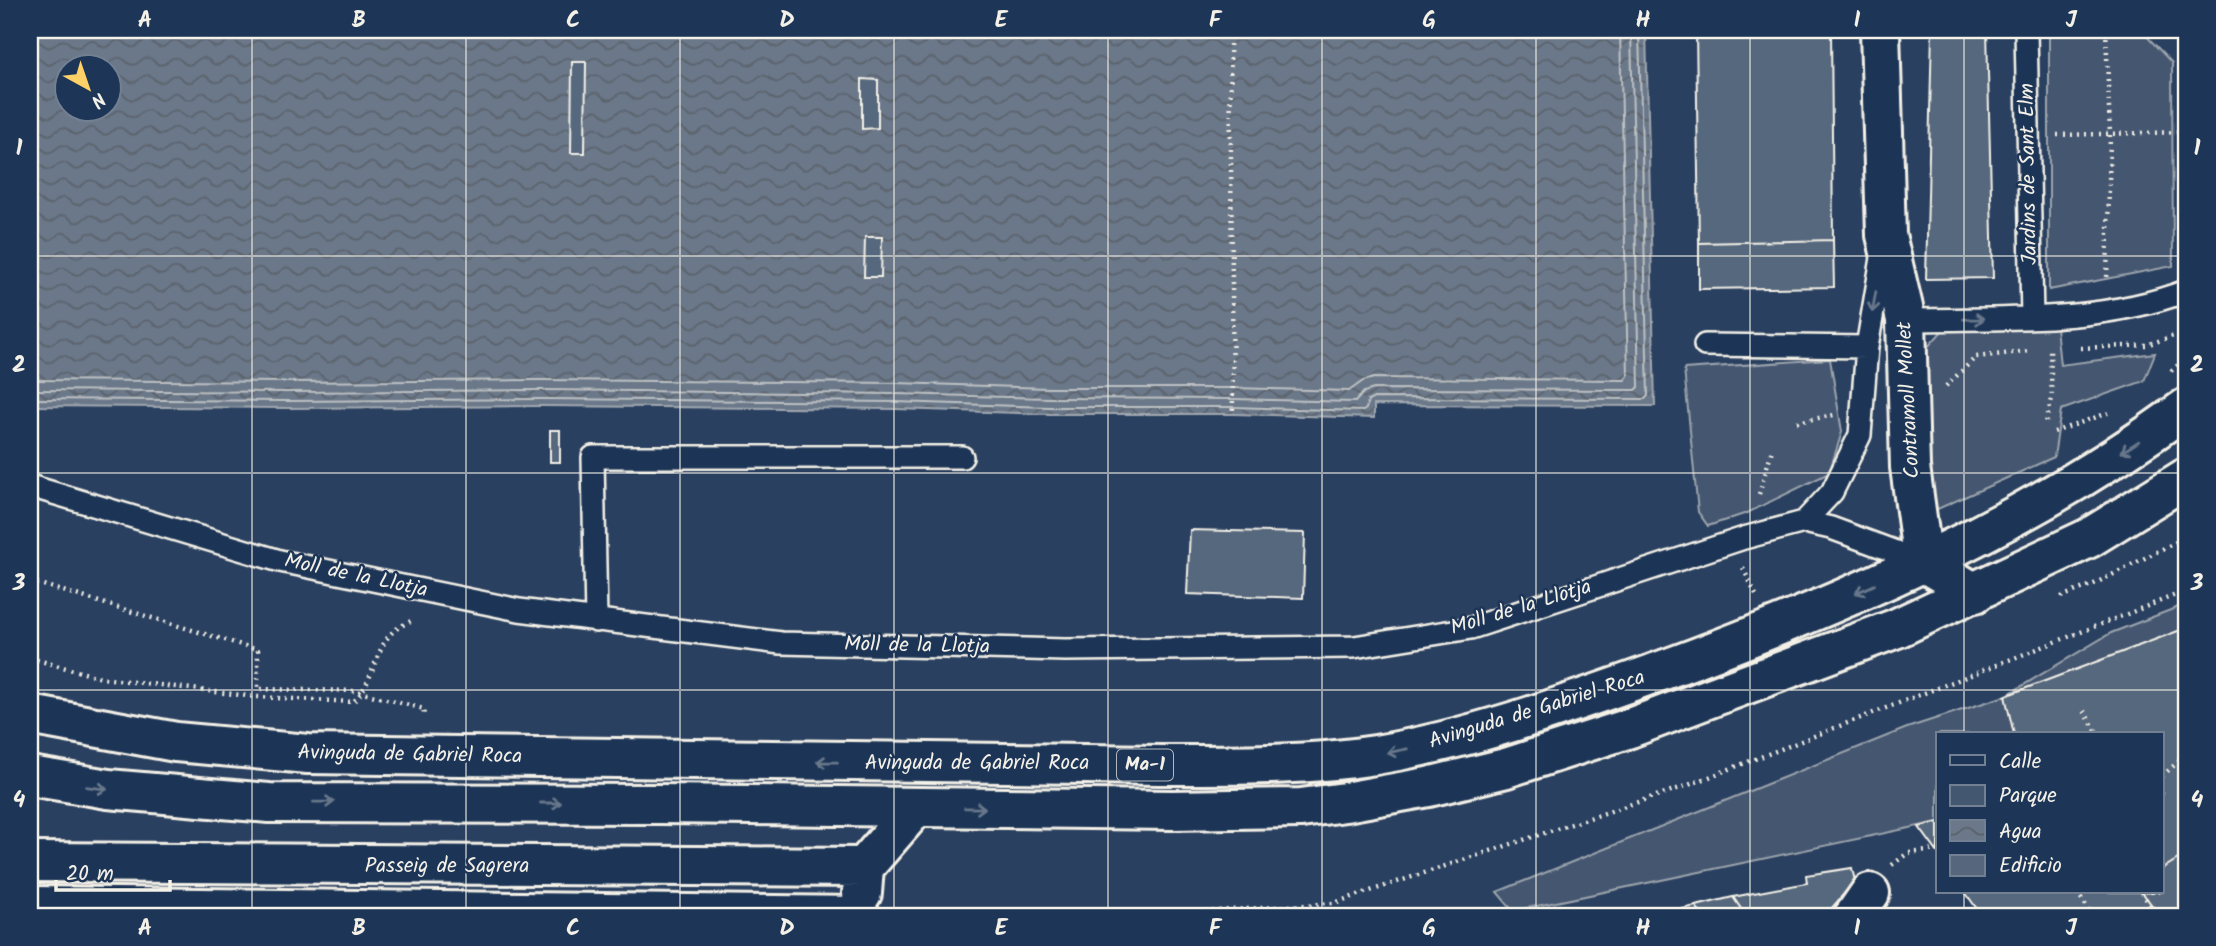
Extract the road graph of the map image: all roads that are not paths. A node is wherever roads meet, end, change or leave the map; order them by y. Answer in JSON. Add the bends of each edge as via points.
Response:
{"nodes":[{"id":1,"x":1880,"y":30,"type":"edge"},
{"id":2,"x":2026,"y":30,"type":"edge"},
{"id":3,"x":1886,"y":235,"type":"junction"},
{"id":4,"x":2186,"y":291,"type":"edge"},
{"id":5,"x":2032,"y":317,"type":"junction"},
{"id":6,"x":1906,"y":320,"type":"junction"},
{"id":7,"x":1705,"y":345,"type":"dead end"},
{"id":8,"x":1867,"y":347,"type":"junction"},
{"id":9,"x":2186,"y":408,"type":"edge"},
{"id":10,"x":962,"y":457,"type":"dead end"},
{"id":11,"x":2186,"y":478,"type":"edge"},
{"id":12,"x":30,"y":486,"type":"edge"},
{"id":13,"x":1804,"y":522,"type":"junction"},
{"id":14,"x":1923,"y":562,"type":"junction"},
{"id":15,"x":1975,"y":593,"type":"junction"},
{"id":16,"x":596,"y":621,"type":"junction"},
{"id":17,"x":30,"y":715,"type":"edge"},
{"id":18,"x":30,"y":776,"type":"edge"},
{"id":19,"x":916,"y":807,"type":"junction"},
{"id":20,"x":30,"y":862,"type":"edge"},
{"id":21,"x":864,"y":867,"type":"junction"},
{"id":22,"x":30,"y":906,"type":"edge"},
{"id":23,"x":860,"y":916,"type":"edge"}],
"edges":[{"from":1,"to":3,"type":"main road","name":"Contramoll Mollet"},
{"from":2,"to":5,"type":"lane","name":"Jardins de Sant Elm"},
{"from":3,"to":6,"type":"main road","name":"Contramoll Mollet"},
{"from":3,"to":8,"type":"lane","one_way":true},
{"from":4,"to":5,"type":"lane","via":[[2143,306]]},
{"from":6,"to":5,"type":"lane","one_way":true},
{"from":6,"to":14,"type":"main road","name":"Contramoll Mollet","via":[[1910,467]]},
{"from":7,"to":8,"type":"lane"},
{"from":8,"to":13,"type":"lane","via":[[1860,435],[1832,492]]},
{"from":9,"to":14,"type":"main road","name":"Avinguda de Gabriel Roca","number":"Ma-1","one_way":true,"via":[[2052,495]]},
{"from":10,"to":16,"type":"lane","via":[[593,457]]},
{"from":11,"to":15,"type":"main road","name":"Avinguda de Gabriel Roca","number":"Ma-1","via":[[2089,538]]},
{"from":12,"to":16,"type":"lane","name":"Moll de la Llotja","via":[[280,562]]},
{"from":13,"to":14,"type":"lane","name":"Moll de la Llotja"},
{"from":13,"to":16,"type":"lane","name":"Moll de la Llotja","via":[[1471,628],[1354,648],[1065,650],[781,643]]},
{"from":14,"to":15,"type":"main road"},
{"from":14,"to":17,"type":"main road","name":"Avinguda de Gabriel Roca","number":"Ma-1","one_way":true,"via":[[1785,625],[1544,712],[1429,744],[1291,765],[307,754],[135,736]]},
{"from":19,"to":15,"type":"main road","name":"Avinguda de Gabriel Roca","number":"Ma-1","one_way":true,"via":[[1269,809],[1418,790],[1506,768],[1630,728],[1897,628]]},
{"from":18,"to":19,"type":"main road","name":"Avinguda de Gabriel Roca","number":"Ma-1","one_way":true,"via":[[108,789],[269,803]]},
{"from":19,"to":21,"type":"main road"},
{"from":20,"to":21,"type":"main road","name":"Passeig de Sagrera"},
{"from":21,"to":23,"type":"main road"},
{"from":22,"to":23,"type":"main road","name":"Passeig de Sagrera"}]}
